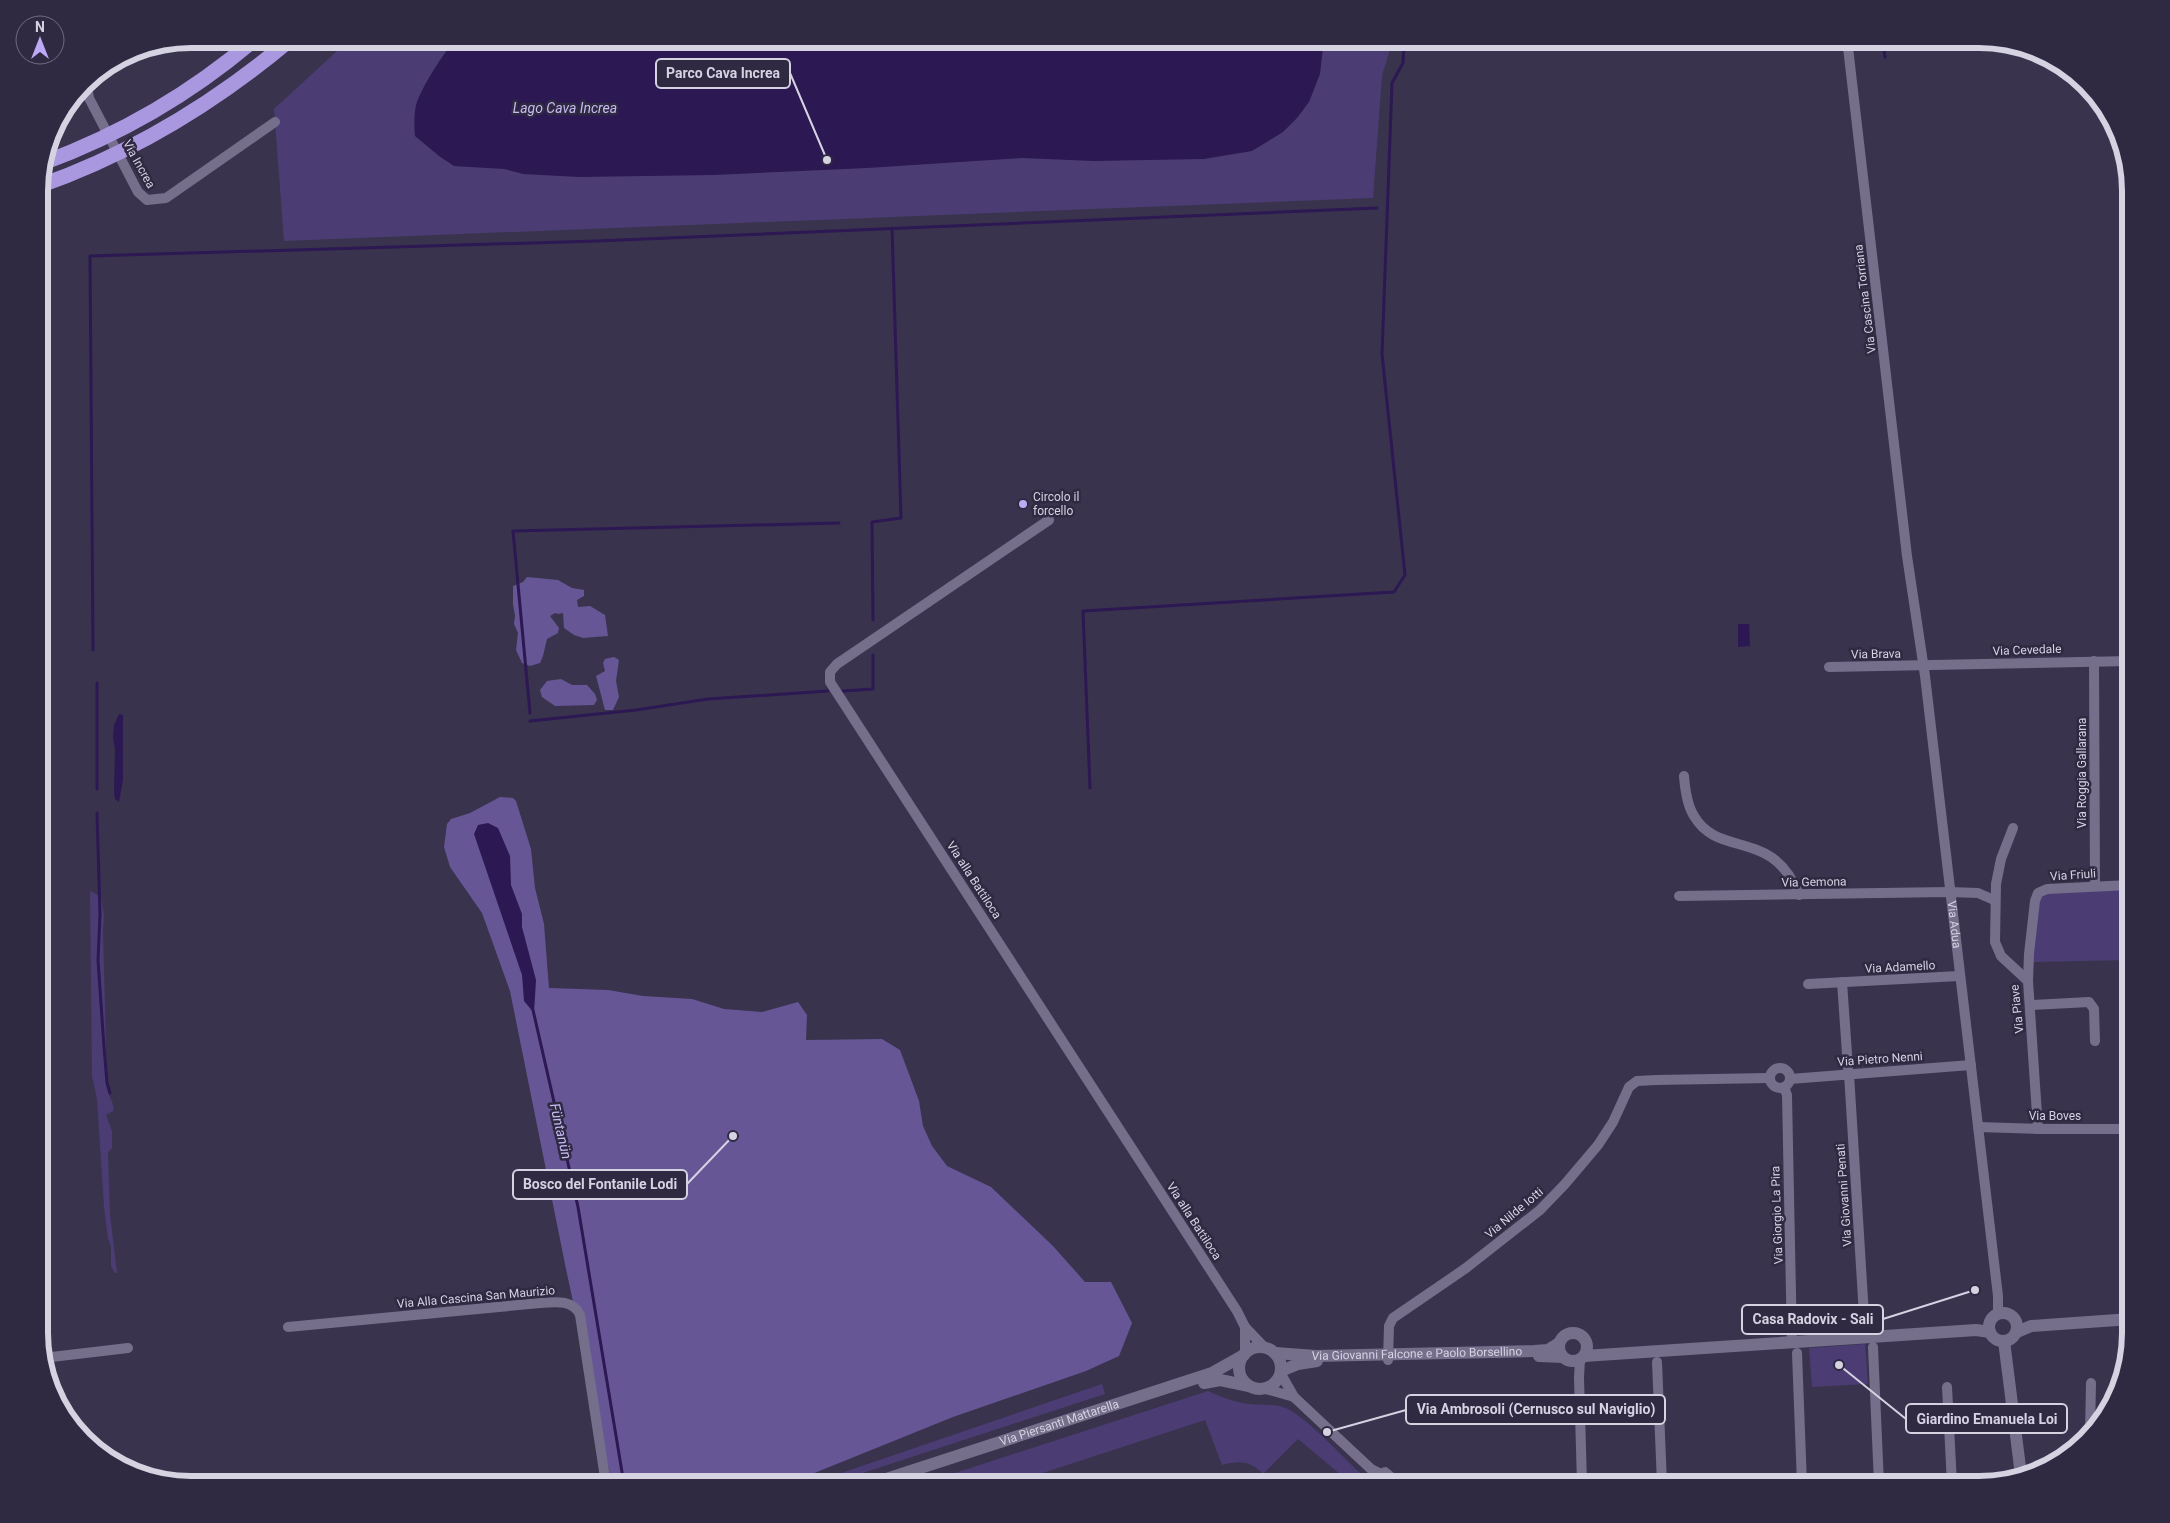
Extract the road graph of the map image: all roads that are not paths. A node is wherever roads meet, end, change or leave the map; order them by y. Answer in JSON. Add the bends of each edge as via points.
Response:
{"nodes":[{"id":1,"x":244,"y":48,"type":"edge"},
{"id":2,"x":280,"y":48,"type":"edge"},
{"id":3,"x":1848,"y":48,"type":"edge"},
{"id":4,"x":88,"y":91,"type":"edge"},
{"id":5,"x":275,"y":122,"type":"dead end"},
{"id":6,"x":50,"y":160,"type":"edge"},
{"id":7,"x":48,"y":183,"type":"edge"},
{"id":8,"x":1049,"y":520,"type":"dead end"},
{"id":9,"x":1907,"y":556,"type":"joint"},
{"id":10,"x":2094,"y":661,"type":"junction"},
{"id":11,"x":2122,"y":661,"type":"edge"},
{"id":12,"x":1924,"y":666,"type":"junction"},
{"id":13,"x":1829,"y":667,"type":"dead end"},
{"id":14,"x":1684,"y":776,"type":"dead end"},
{"id":15,"x":2013,"y":828,"type":"dead end"},
{"id":16,"x":2095,"y":885,"type":"junction"},
{"id":17,"x":2122,"y":885,"type":"edge"},
{"id":18,"x":1949,"y":892,"type":"junction"},
{"id":19,"x":1799,"y":895,"type":"junction"},
{"id":20,"x":1679,"y":896,"type":"dead end"},
{"id":21,"x":1994,"y":900,"type":"junction"},
{"id":22,"x":1959,"y":976,"type":"junction"},
{"id":23,"x":2028,"y":981,"type":"junction"},
{"id":24,"x":1842,"y":982,"type":"junction"},
{"id":25,"x":1808,"y":984,"type":"dead end"},
{"id":26,"x":2030,"y":1005,"type":"junction"},
{"id":27,"x":2095,"y":1041,"type":"dead end"},
{"id":28,"x":1971,"y":1065,"type":"junction"},
{"id":29,"x":1848,"y":1071,"type":"junction"},
{"id":30,"x":1769,"y":1078,"type":"junction"},
{"id":31,"x":1790,"y":1078,"type":"junction"},
{"id":32,"x":1784,"y":1087,"type":"junction"},
{"id":33,"x":1978,"y":1127,"type":"junction"},
{"id":34,"x":2122,"y":1128,"type":"edge"},
{"id":35,"x":2038,"y":1129,"type":"junction"},
{"id":36,"x":1864,"y":1314,"type":"dead end"},
{"id":37,"x":2122,"y":1319,"type":"edge"},
{"id":38,"x":2003,"y":1323,"type":"junction"},
{"id":39,"x":288,"y":1327,"type":"dead end"},
{"id":40,"x":1245,"y":1327,"type":"junction"},
{"id":41,"x":1559,"y":1343,"type":"junction"},
{"id":42,"x":1794,"y":1344,"type":"junction"},
{"id":43,"x":128,"y":1348,"type":"dead end"},
{"id":44,"x":1873,"y":1348,"type":"dead end"},
{"id":45,"x":1270,"y":1351,"type":"junction"},
{"id":46,"x":1244,"y":1354,"type":"junction"},
{"id":47,"x":1577,"y":1356,"type":"junction"},
{"id":48,"x":50,"y":1357,"type":"edge"},
{"id":49,"x":1388,"y":1357,"type":"junction"},
{"id":50,"x":1657,"y":1362,"type":"dead end"},
{"id":51,"x":1281,"y":1373,"type":"junction"},
{"id":52,"x":2091,"y":1383,"type":"dead end"},
{"id":53,"x":1248,"y":1386,"type":"junction"},
{"id":54,"x":1947,"y":1387,"type":"dead end"},
{"id":55,"x":1266,"y":1389,"type":"junction"},
{"id":56,"x":1294,"y":1397,"type":"junction"},
{"id":57,"x":2090,"y":1423,"type":"edge"},
{"id":58,"x":2019,"y":1470,"type":"edge"},
{"id":59,"x":605,"y":1476,"type":"edge"},
{"id":60,"x":896,"y":1476,"type":"edge"},
{"id":61,"x":916,"y":1476,"type":"edge"},
{"id":62,"x":1375,"y":1476,"type":"edge"},
{"id":63,"x":1390,"y":1476,"type":"edge"},
{"id":64,"x":1582,"y":1476,"type":"edge"},
{"id":65,"x":1662,"y":1476,"type":"edge"},
{"id":66,"x":1802,"y":1476,"type":"edge"},
{"id":67,"x":1879,"y":1476,"type":"edge"},
{"id":68,"x":1952,"y":1476,"type":"edge"}],
"edges":[{"from":1,"to":6,"type":"highway","via":[[167,104],[117,131]]},
{"from":2,"to":7,"type":"highway","via":[[233,86],[173,124],[99,163]]},
{"from":3,"to":9,"type":"street","name":"Via Cascina Torriana"},
{"from":4,"to":5,"type":"street","name":"Via Increa","via":[[138,192],[149,201],[166,198]]},
{"from":8,"to":40,"type":"street","name":"Via alla Battiloca","via":[[837,664],[829,678]]},
{"from":9,"to":12,"type":"street","name":"Via Adua"},
{"from":10,"to":11,"type":"street","name":"Via Cevedale"},
{"from":10,"to":12,"type":"street","name":"Via Cevedale"},
{"from":10,"to":16,"type":"street","name":"Via Roggia Gallarana"},
{"from":12,"to":13,"type":"street","name":"Via Brava"},
{"from":12,"to":18,"type":"street","name":"Via Adua"},
{"from":14,"to":19,"type":"street","via":[[1690,808],[1702,827],[1715,836],[1755,848],[1772,857],[1788,871]]},
{"from":15,"to":21,"type":"street","name":"Via Piave","via":[[1999,868]]},
{"from":16,"to":17,"type":"street","name":"Via Friuli"},
{"from":16,"to":23,"type":"street","name":"Via Friuli","via":[[2048,888],[2038,893]]},
{"from":18,"to":19,"type":"street","name":"Via Gemona"},
{"from":18,"to":21,"type":"street","via":[[1978,893]]},
{"from":18,"to":22,"type":"street","name":"Via Adua"},
{"from":19,"to":20,"type":"street","name":"Via Gemona"},
{"from":21,"to":23,"type":"street","name":"Via Piave","via":[[1998,950],[2003,959]]},
{"from":22,"to":24,"type":"street","name":"Via Adamello"},
{"from":22,"to":28,"type":"street","name":"Via Adua"},
{"from":23,"to":26,"type":"street","name":"Via Piave"},
{"from":24,"to":25,"type":"street","name":"Via Adamello"},
{"from":24,"to":29,"type":"street"},
{"from":26,"to":27,"type":"street","via":[[2089,1002],[2094,1009]]},
{"from":26,"to":35,"type":"street","name":"Via Piave"},
{"from":28,"to":29,"type":"street","name":"Via Pietro Nenni"},
{"from":28,"to":33,"type":"street","name":"Via Adua"},
{"from":29,"to":31,"type":"street","name":"Via Pietro Nenni"},
{"from":29,"to":36,"type":"street","name":"Via Giovanni Penati"},
{"from":30,"to":31,"type":"street","via":[[1773,1070],[1780,1067]]},
{"from":30,"to":32,"type":"street","via":[[1776,1088]]},
{"from":30,"to":49,"type":"street","name":"Via Nilde Iotti","via":[[1637,1081],[1629,1087],[1598,1145],[1540,1210],[1478,1259],[1393,1318],[1389,1326]]},
{"from":31,"to":32,"type":"street"},
{"from":32,"to":42,"type":"street","name":"Via Giorgio La Pira","via":[[1787,1094]]},
{"from":33,"to":35,"type":"street","name":"Via Boves"},
{"from":33,"to":38,"type":"street","name":"Via Adua"},
{"from":34,"to":35,"type":"street","name":"Via Boves"},
{"from":37,"to":38,"type":"street","name":"Via Giovanni Falcone e Paolo Borsellino","via":[[2032,1326]]},
{"from":38,"to":42,"type":"street","name":"Via Giovanni Falcone e Paolo Borsellino"},
{"from":38,"to":58,"type":"street","via":[[1995,1338],[2004,1341]]},
{"from":39,"to":59,"type":"street","name":"Via Alla Cascina San Maurizio","via":[[540,1303],[570,1304],[580,1315]]},
{"from":40,"to":45,"type":"street","name":"Via alla Battiloca"},
{"from":40,"to":46,"type":"street","name":"Via alla Battiloca"},
{"from":41,"to":47,"type":"street","via":[[1559,1352]]},
{"from":41,"to":47,"type":"street","name":"Via Giovanni Falcone e Paolo Borsellino","via":[[1572,1332],[1582,1336]]},
{"from":41,"to":49,"type":"street","name":"Via Giovanni Falcone e Paolo Borsellino","via":[[1542,1351]]},
{"from":42,"to":47,"type":"street","name":"Via Giovanni Falcone e Paolo Borsellino","via":[[1604,1348]]},
{"from":42,"to":66,"type":"street","name":"Via Giorgio La Pira"},
{"from":43,"to":48,"type":"street"},
{"from":44,"to":67,"type":"street"},
{"from":45,"to":46,"type":"street","via":[[1253,1349]]},
{"from":45,"to":49,"type":"street","name":"Via Giovanni Falcone e Paolo Borsellino","via":[[1312,1356]]},
{"from":45,"to":51,"type":"street","via":[[1280,1362]]},
{"from":46,"to":53,"type":"street","via":[[1239,1372]]},
{"from":46,"to":60,"type":"street","name":"Via Piersanti Mattarella","via":[[1212,1373]]},
{"from":47,"to":49,"type":"street","name":"Via Giovanni Falcone e Paolo Borsellino"},
{"from":47,"to":64,"type":"street"},
{"from":49,"to":51,"type":"street","name":"Via Giovanni Falcone e Paolo Borsellino","via":[[1312,1362],[1290,1366]]},
{"from":50,"to":65,"type":"street"},
{"from":51,"to":55,"type":"street","via":[[1276,1383]]},
{"from":51,"to":56,"type":"street"},
{"from":52,"to":57,"type":"street"},
{"from":53,"to":55,"type":"street"},
{"from":53,"to":61,"type":"street","name":"Via Piersanti Mattarella","via":[[1220,1380],[1207,1381]]},
{"from":54,"to":68,"type":"street"},
{"from":55,"to":56,"type":"street"},
{"from":56,"to":62,"type":"street"},
{"from":62,"to":63,"type":"street","via":[[1385,1472]]}]}
